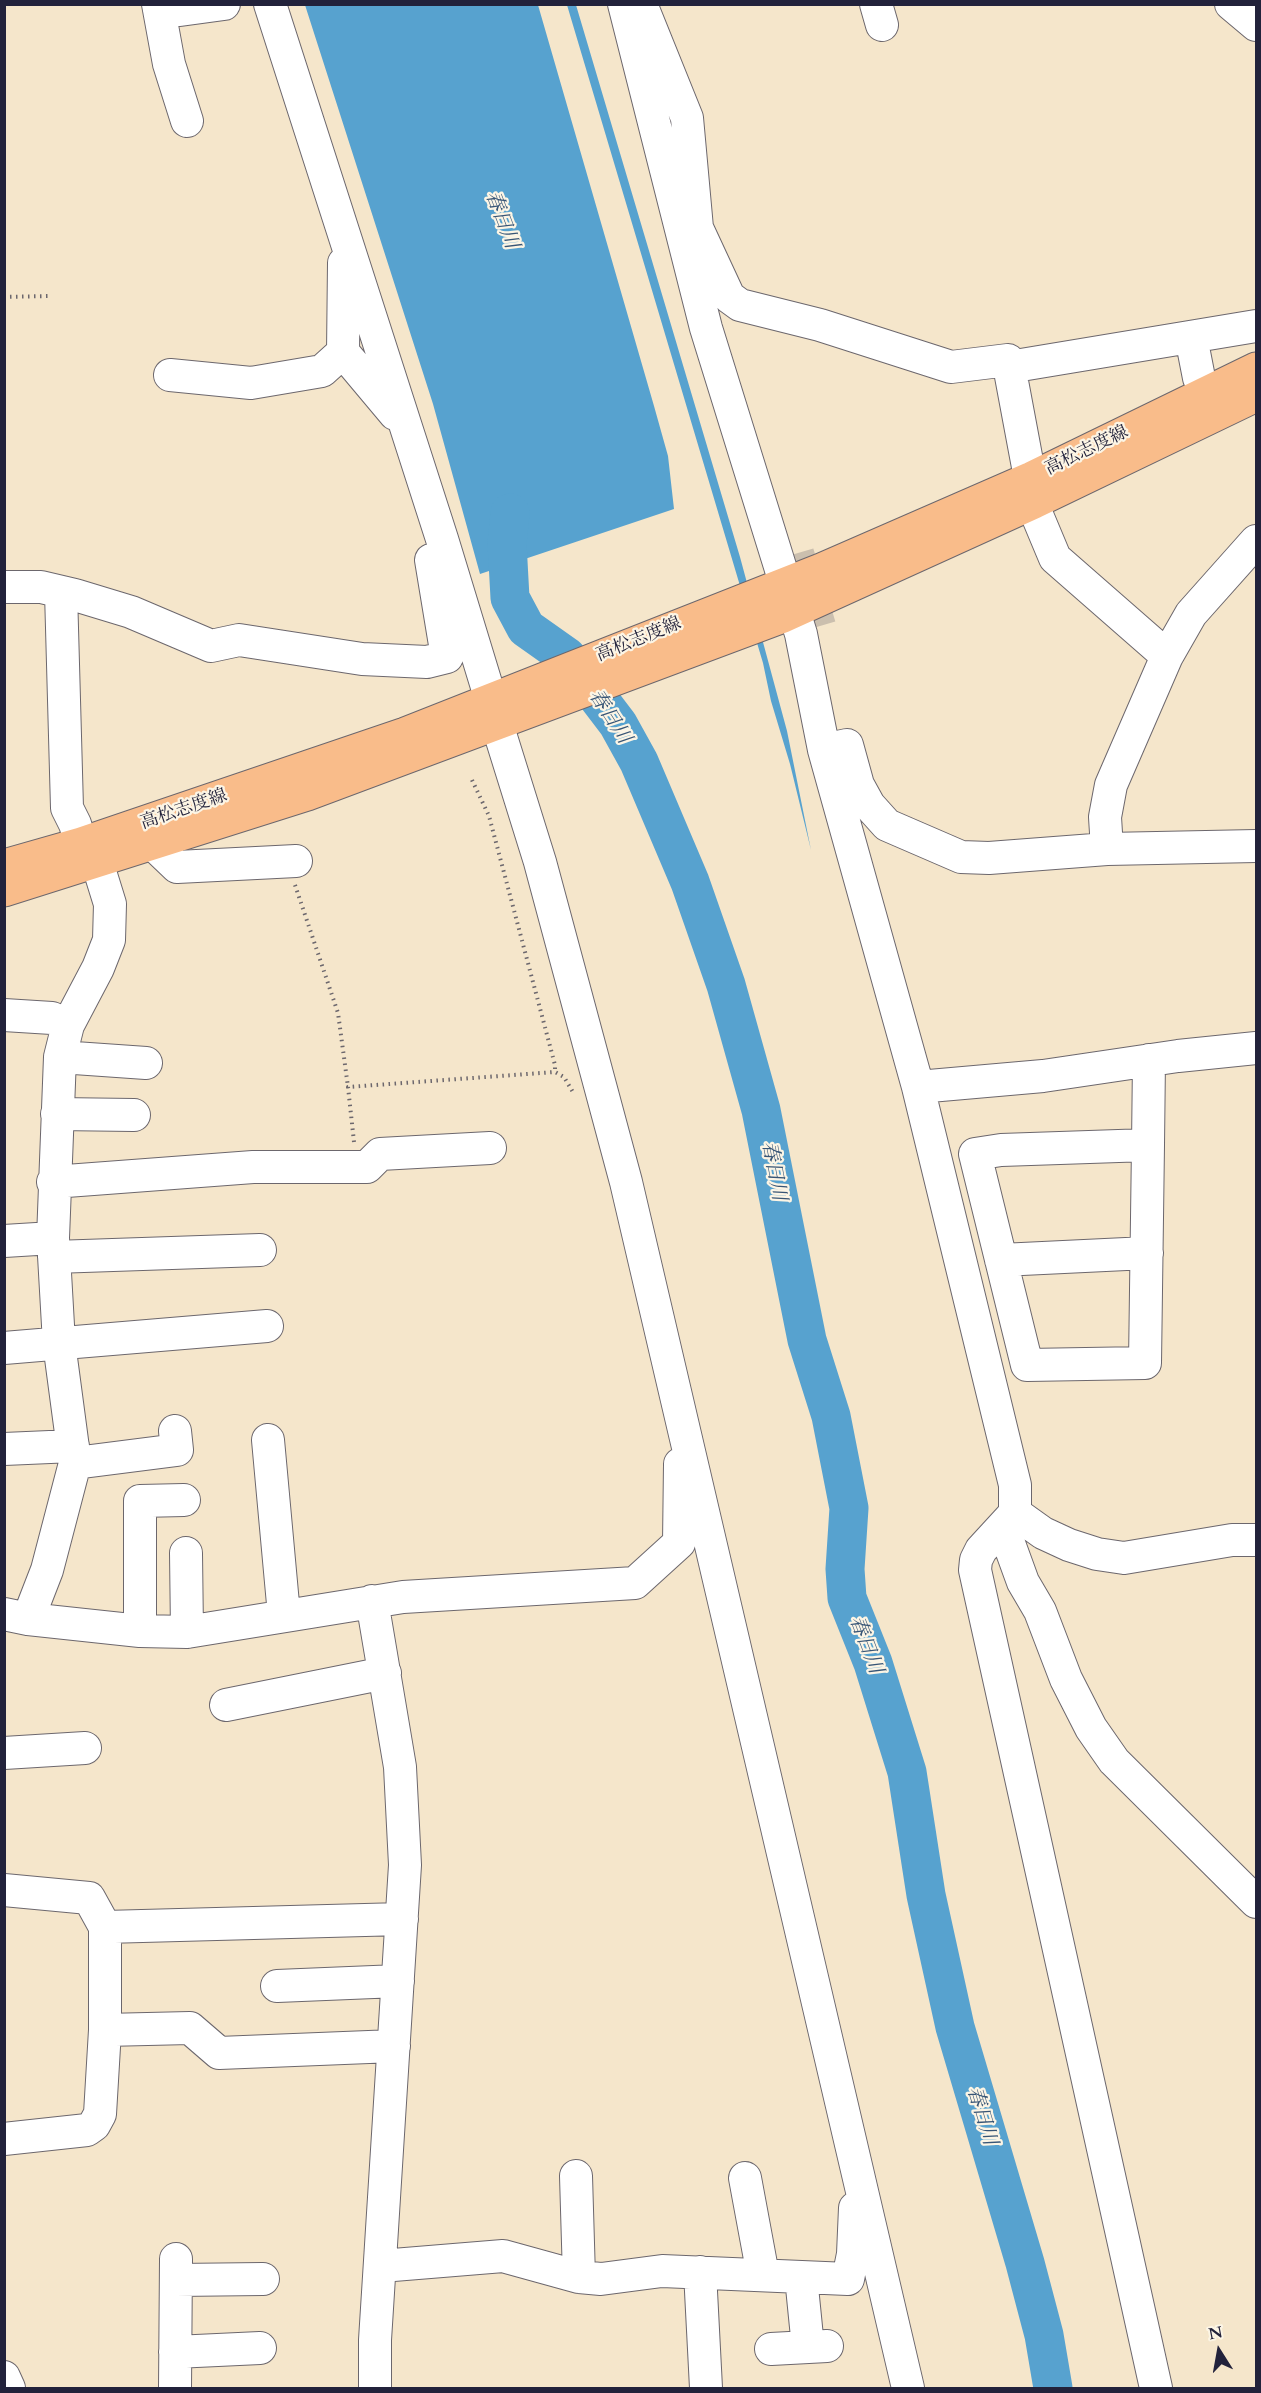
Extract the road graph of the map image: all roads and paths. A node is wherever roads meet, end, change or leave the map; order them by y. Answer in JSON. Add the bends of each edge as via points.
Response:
{"nodes":[{"id":1,"x":158,"y":4,"type":"edge"},
{"id":2,"x":163,"y":4,"type":"edge"},
{"id":3,"x":224,"y":4,"type":"edge"},
{"id":4,"x":270,"y":4,"type":"edge"},
{"id":5,"x":624,"y":4,"type":"edge"},
{"id":6,"x":641,"y":4,"type":"edge"},
{"id":7,"x":1231,"y":4,"type":"edge"},
{"id":8,"x":1257,"y":25,"type":"edge"},
{"id":9,"x":187,"y":121,"type":"dead end"},
{"id":10,"x":689,"y":231,"type":"junction"},
{"id":11,"x":344,"y":236,"type":"junction"},
{"id":12,"x":51,"y":296,"type":"dead end"},
{"id":13,"x":4,"y":297,"type":"edge"},
{"id":14,"x":1257,"y":326,"type":"edge"},
{"id":15,"x":1191,"y":337,"type":"junction"},
{"id":16,"x":343,"y":352,"type":"junction"},
{"id":17,"x":1009,"y":367,"type":"junction"},
{"id":18,"x":1257,"y":369,"type":"edge"},
{"id":19,"x":170,"y":375,"type":"dead end"},
{"id":20,"x":1207,"y":393,"type":"junction"},
{"id":21,"x":1257,"y":395,"type":"edge"},
{"id":22,"x":731,"y":407,"type":"junction"},
{"id":23,"x":406,"y":427,"type":"junction"},
{"id":24,"x":1033,"y":490,"type":"junction"},
{"id":25,"x":442,"y":539,"type":"junction"},
{"id":26,"x":1257,"y":541,"type":"edge"},
{"id":27,"x":798,"y":553,"type":"tunnel mouth"},
{"id":28,"x":4,"y":587,"type":"edge"},
{"id":29,"x":61,"y":592,"type":"junction"},
{"id":30,"x":791,"y":605,"type":"junction"},
{"id":31,"x":1167,"y":656,"type":"junction"},
{"id":32,"x":500,"y":709,"type":"junction"},
{"id":33,"x":836,"y":747,"type":"junction"},
{"id":34,"x":472,"y":780,"type":"dead end"},
{"id":35,"x":154,"y":845,"type":"junction"},
{"id":36,"x":1257,"y":846,"type":"edge"},
{"id":37,"x":1107,"y":849,"type":"junction"},
{"id":38,"x":89,"y":853,"type":"junction"},
{"id":39,"x":291,"y":862,"type":"joint"},
{"id":40,"x":4,"y":866,"type":"edge"},
{"id":41,"x":4,"y":890,"type":"edge"},
{"id":42,"x":4,"y":1015,"type":"edge"},
{"id":43,"x":68,"y":1025,"type":"junction"},
{"id":44,"x":1257,"y":1048,"type":"edge"},
{"id":45,"x":60,"y":1057,"type":"junction"},
{"id":46,"x":1149,"y":1060,"type":"junction"},
{"id":47,"x":146,"y":1063,"type":"dead end"},
{"id":48,"x":555,"y":1072,"type":"junction"},
{"id":49,"x":348,"y":1087,"type":"junction"},
{"id":50,"x":918,"y":1087,"type":"junction"},
{"id":51,"x":575,"y":1096,"type":"dead end"},
{"id":52,"x":57,"y":1114,"type":"junction"},
{"id":53,"x":134,"y":1115,"type":"dead end"},
{"id":54,"x":1148,"y":1145,"type":"junction"},
{"id":55,"x":490,"y":1148,"type":"dead end"},
{"id":56,"x":357,"y":1167,"type":"junction"},
{"id":57,"x":53,"y":1182,"type":"junction"},
{"id":58,"x":4,"y":1241,"type":"edge"},
{"id":59,"x":53,"y":1247,"type":"junction"},
{"id":60,"x":260,"y":1250,"type":"dead end"},
{"id":61,"x":1147,"y":1253,"type":"junction"},
{"id":62,"x":1001,"y":1260,"type":"junction"},
{"id":63,"x":267,"y":1326,"type":"dead end"},
{"id":64,"x":59,"y":1343,"type":"junction"},
{"id":65,"x":4,"y":1348,"type":"edge"},
{"id":66,"x":681,"y":1416,"type":"junction"},
{"id":67,"x":175,"y":1431,"type":"dead end"},
{"id":68,"x":268,"y":1440,"type":"dead end"},
{"id":69,"x":4,"y":1449,"type":"edge"},
{"id":70,"x":74,"y":1454,"type":"junction"},
{"id":71,"x":184,"y":1500,"type":"dead end"},
{"id":72,"x":1009,"y":1520,"type":"junction"},
{"id":73,"x":1257,"y":1540,"type":"edge"},
{"id":74,"x":186,"y":1553,"type":"dead end"},
{"id":75,"x":372,"y":1601,"type":"junction"},
{"id":76,"x":284,"y":1615,"type":"junction"},
{"id":77,"x":16,"y":1616,"type":"edge"},
{"id":78,"x":140,"y":1630,"type":"junction"},
{"id":79,"x":187,"y":1632,"type":"junction"},
{"id":80,"x":385,"y":1673,"type":"junction"},
{"id":81,"x":226,"y":1705,"type":"dead end"},
{"id":82,"x":85,"y":1748,"type":"dead end"},
{"id":83,"x":4,"y":1753,"type":"edge"},
{"id":84,"x":4,"y":1890,"type":"edge"},
{"id":85,"x":1257,"y":1902,"type":"edge"},
{"id":86,"x":402,"y":1919,"type":"junction"},
{"id":87,"x":105,"y":1927,"type":"junction"},
{"id":88,"x":398,"y":1981,"type":"junction"},
{"id":89,"x":277,"y":1986,"type":"dead end"},
{"id":90,"x":105,"y":2030,"type":"junction"},
{"id":91,"x":394,"y":2046,"type":"junction"},
{"id":92,"x":4,"y":2139,"type":"edge"},
{"id":93,"x":856,"y":2168,"type":"junction"},
{"id":94,"x":576,"y":2176,"type":"dead end"},
{"id":95,"x":745,"y":2178,"type":"dead end"},
{"id":96,"x":381,"y":2266,"type":"junction"},
{"id":97,"x":700,"y":2272,"type":"junction"},
{"id":98,"x":762,"y":2275,"type":"junction"},
{"id":99,"x":579,"y":2277,"type":"junction"},
{"id":100,"x":801,"y":2277,"type":"junction"},
{"id":101,"x":263,"y":2279,"type":"dead end"},
{"id":102,"x":260,"y":2348,"type":"dead end"},
{"id":103,"x":771,"y":2349,"type":"dead end"},
{"id":104,"x":175,"y":2352,"type":"junction"},
{"id":105,"x":4,"y":2377,"type":"edge"},
{"id":106,"x":9,"y":2388,"type":"edge"},
{"id":107,"x":175,"y":2388,"type":"edge"},
{"id":108,"x":375,"y":2388,"type":"edge"},
{"id":109,"x":706,"y":2388,"type":"edge"},
{"id":110,"x":908,"y":2388,"type":"edge"},
{"id":111,"x":1156,"y":2388,"type":"edge"}],
"edges":[{"from":1,"to":9,"type":"street","via":[[169,64]]},
{"from":2,"to":3,"type":"street","via":[[180,10]]},
{"from":4,"to":11,"type":"street"},
{"from":5,"to":10,"type":"street"},
{"from":6,"to":10,"type":"street","via":[[687,118]]},
{"from":7,"to":8,"type":"street"},
{"from":10,"to":17,"type":"street","via":[[729,297],[740,305],[820,325],[951,367],[1008,360]]},
{"from":10,"to":22,"type":"street"},
{"from":11,"to":16,"type":"street"},
{"from":11,"to":23,"type":"street"},
{"from":12,"to":13,"type":"path"},
{"from":14,"to":15,"type":"street"},
{"from":15,"to":17,"type":"street"},
{"from":15,"to":20,"type":"street","via":[[1199,378]]},
{"from":16,"to":19,"type":"street","via":[[322,371],[251,383]]},
{"from":16,"to":23,"type":"street"},
{"from":17,"to":24,"type":"street"},
{"from":18,"to":20,"type":"main road","name":"高松志度線"},
{"from":20,"to":24,"type":"main road","name":"高松志度線"},
{"from":21,"to":24,"type":"main road","name":"高松志度線"},
{"from":22,"to":27,"type":"street","via":[[754,423]]},
{"from":22,"to":30,"type":"street"},
{"from":23,"to":25,"type":"street"},
{"from":24,"to":30,"type":"main road","name":"高松志度線"},
{"from":24,"to":31,"type":"street","via":[[1037,515],[1055,558]]},
{"from":25,"to":29,"type":"street","via":[[430,555],[447,657],[427,662],[362,659],[239,640],[211,646],[131,612]]},
{"from":25,"to":32,"type":"street"},
{"from":26,"to":31,"type":"street","via":[[1191,614]]},
{"from":28,"to":29,"type":"street","via":[[41,587]]},
{"from":29,"to":38,"type":"street","via":[[67,808]]},
{"from":30,"to":32,"type":"main road","name":"高松志度線"},
{"from":30,"to":33,"type":"street"},
{"from":31,"to":37,"type":"street","via":[[1111,785],[1105,817]]},
{"from":32,"to":35,"type":"main road","name":"高松志度線","via":[[307,794]]},
{"from":32,"to":38,"type":"main road","name":"高松志度線","via":[[405,734]]},
{"from":32,"to":66,"type":"street","via":[[586,1025]]},
{"from":33,"to":37,"type":"street","via":[[869,805],[887,825],[961,857]]},
{"from":33,"to":50,"type":"street"},
{"from":34,"to":48,"type":"path","via":[[489,816]]},
{"from":35,"to":38,"type":"main road","name":"高松志度線"},
{"from":35,"to":39,"type":"street","via":[[177,867]]},
{"from":36,"to":37,"type":"street"},
{"from":38,"to":40,"type":"main road","name":"高松志度線"},
{"from":38,"to":41,"type":"main road","name":"高松志度線"},
{"from":38,"to":43,"type":"street","via":[[111,904],[109,940]]},
{"from":39,"to":49,"type":"path","via":[[338,1012]]},
{"from":42,"to":43,"type":"street","via":[[52,1018]]},
{"from":43,"to":45,"type":"street"},
{"from":44,"to":46,"type":"street"},
{"from":45,"to":47,"type":"street"},
{"from":45,"to":52,"type":"street"},
{"from":46,"to":50,"type":"street","via":[[1043,1076]]},
{"from":46,"to":54,"type":"street"},
{"from":48,"to":49,"type":"path"},
{"from":48,"to":51,"type":"path","via":[[564,1077]]},
{"from":49,"to":56,"type":"path"},
{"from":50,"to":72,"type":"street","via":[[1015,1485]]},
{"from":52,"to":53,"type":"street"},
{"from":52,"to":57,"type":"street"},
{"from":54,"to":61,"type":"street"},
{"from":54,"to":62,"type":"street","via":[[975,1154]]},
{"from":55,"to":56,"type":"street","via":[[380,1154],[367,1167]]},
{"from":56,"to":57,"type":"street","via":[[253,1167]]},
{"from":57,"to":59,"type":"street"},
{"from":58,"to":59,"type":"street"},
{"from":59,"to":60,"type":"street"},
{"from":59,"to":64,"type":"street"},
{"from":61,"to":62,"type":"street"},
{"from":61,"to":62,"type":"street","via":[[1145,1363],[1027,1365]]},
{"from":63,"to":64,"type":"street"},
{"from":64,"to":65,"type":"street"},
{"from":64,"to":70,"type":"street"},
{"from":66,"to":75,"type":"street","via":[[679,1543],[635,1583]]},
{"from":66,"to":93,"type":"street"},
{"from":67,"to":70,"type":"street","via":[[177,1450]]},
{"from":68,"to":76,"type":"street","via":[[265,1516]]},
{"from":69,"to":70,"type":"street"},
{"from":70,"to":77,"type":"street","via":[[47,1570]]},
{"from":71,"to":78,"type":"street","via":[[140,1502]]},
{"from":72,"to":73,"type":"street","via":[[1069,1545],[1124,1558],[1232,1540]]},
{"from":72,"to":85,"type":"street","via":[[1023,1582],[1040,1611],[1066,1679],[1091,1728],[1114,1761]]},
{"from":72,"to":111,"type":"street","via":[[981,1550],[976,1560],[977,1581]]},
{"from":74,"to":79,"type":"street"},
{"from":75,"to":76,"type":"street"},
{"from":75,"to":80,"type":"street"},
{"from":76,"to":79,"type":"street"},
{"from":77,"to":78,"type":"street"},
{"from":78,"to":79,"type":"street"},
{"from":80,"to":81,"type":"street"},
{"from":80,"to":86,"type":"street","via":[[400,1767],[405,1865]]},
{"from":82,"to":83,"type":"street"},
{"from":84,"to":87,"type":"street","via":[[90,1898]]},
{"from":86,"to":87,"type":"street"},
{"from":86,"to":88,"type":"street"},
{"from":87,"to":90,"type":"street"},
{"from":88,"to":89,"type":"street"},
{"from":88,"to":91,"type":"street"},
{"from":90,"to":91,"type":"street","via":[[190,2028],[219,2053]]},
{"from":90,"to":92,"type":"street","via":[[100,2114],[94,2126]]},
{"from":91,"to":96,"type":"street"},
{"from":93,"to":100,"type":"street","via":[[853,2254],[848,2279]]},
{"from":93,"to":110,"type":"street"},
{"from":94,"to":99,"type":"street"},
{"from":95,"to":98,"type":"street"},
{"from":96,"to":99,"type":"street","via":[[503,2256]]},
{"from":96,"to":108,"type":"street"},
{"from":97,"to":98,"type":"street"},
{"from":97,"to":99,"type":"street"},
{"from":97,"to":109,"type":"street"},
{"from":98,"to":100,"type":"street"},
{"from":100,"to":103,"type":"street","via":[[818,2346]]},
{"from":101,"to":104,"type":"street","via":[[176,2270]]},
{"from":102,"to":104,"type":"street"},
{"from":104,"to":107,"type":"street"},
{"from":105,"to":106,"type":"street"}]}
